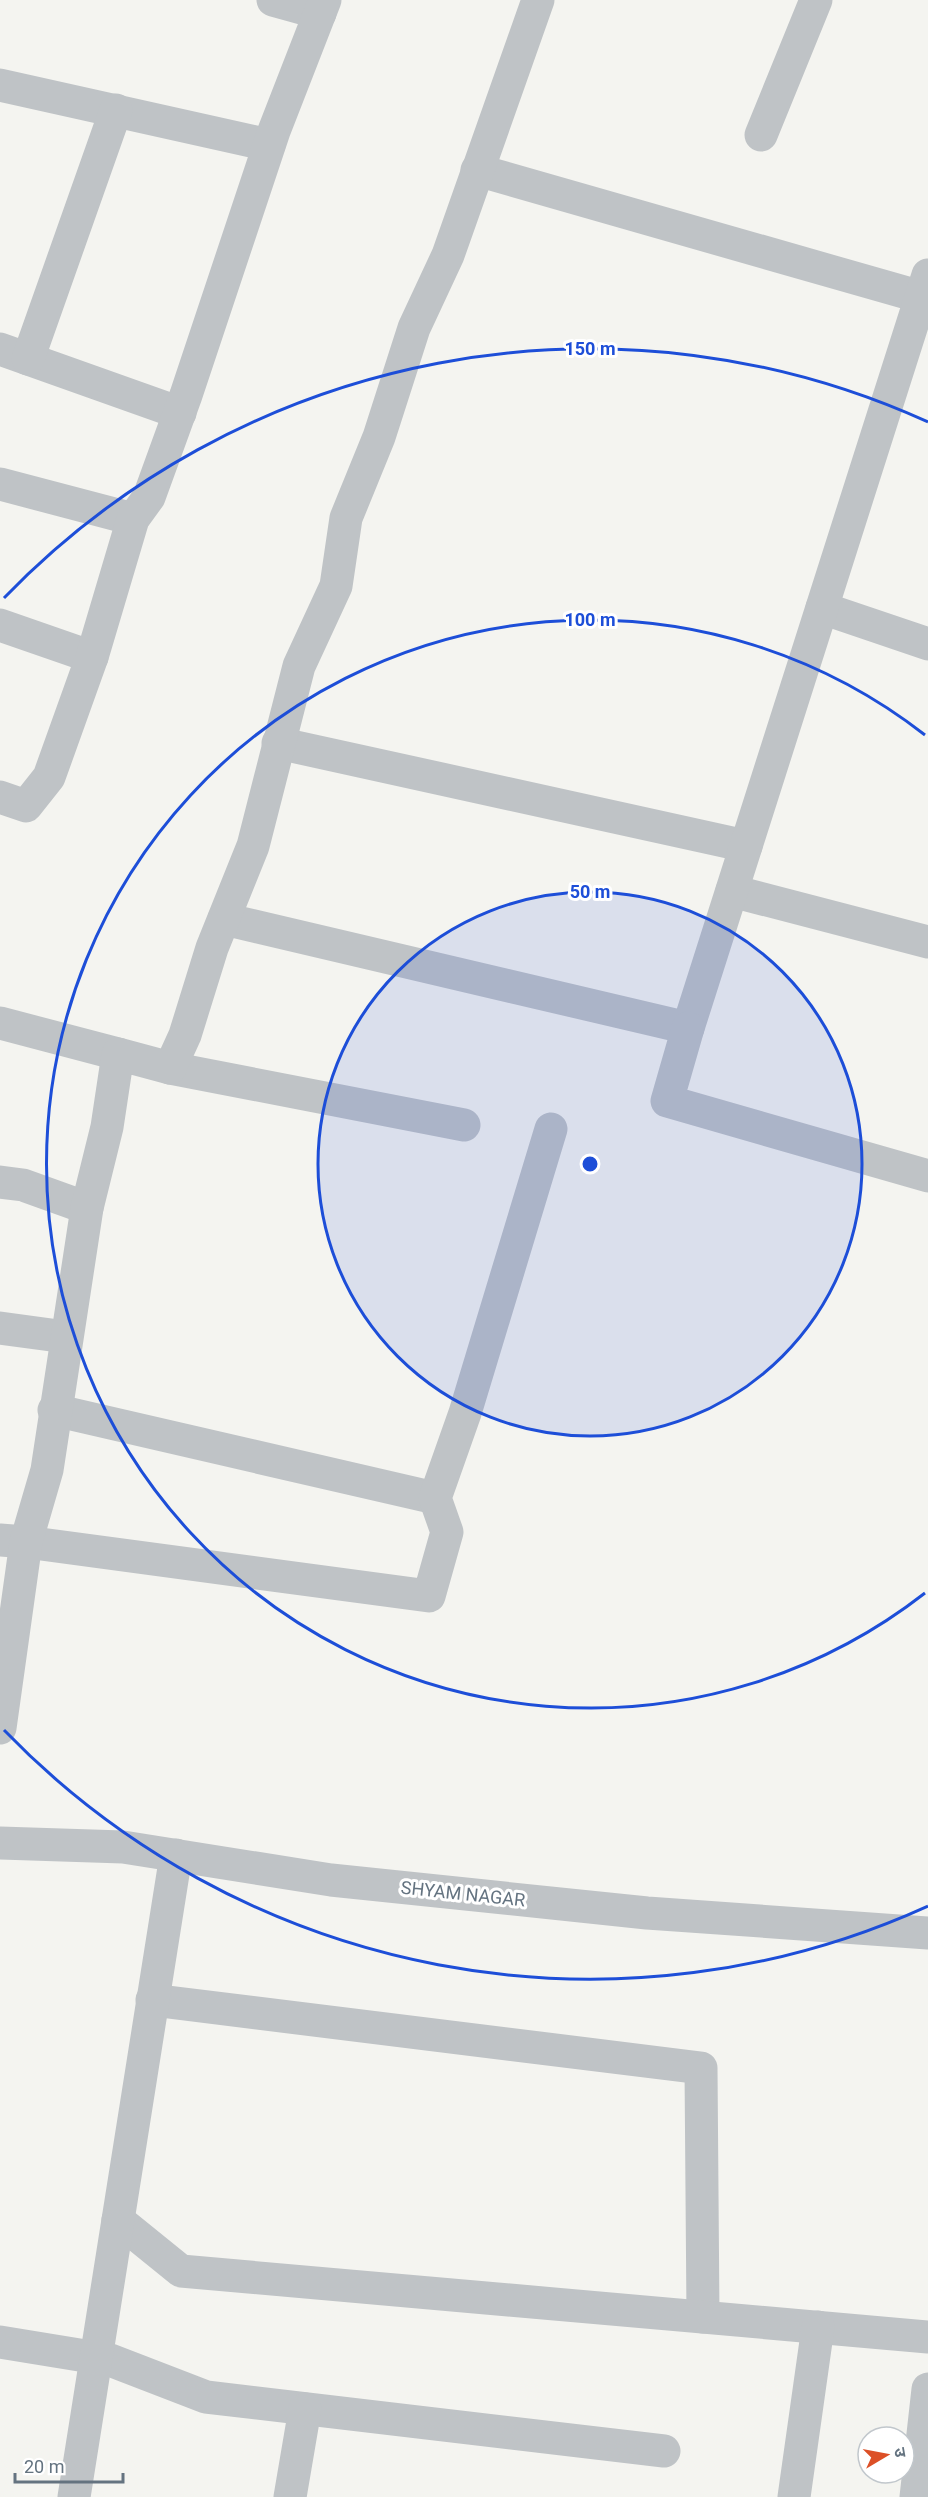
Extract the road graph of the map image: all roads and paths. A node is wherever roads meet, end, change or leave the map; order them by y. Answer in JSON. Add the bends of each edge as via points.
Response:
{"nodes":[{"id":1,"x":273,"y":0,"type":"edge"},
{"id":2,"x":538,"y":0,"type":"edge"},
{"id":3,"x":816,"y":0,"type":"edge"},
{"id":4,"x":322,"y":7,"type":"edge"},
{"id":5,"x":0,"y":84,"type":"edge"},
{"id":6,"x":116,"y":110,"type":"junction"},
{"id":7,"x":761,"y":135,"type":"dead end"},
{"id":8,"x":269,"y":145,"type":"junction"},
{"id":9,"x":477,"y":170,"type":"junction"},
{"id":10,"x":926,"y":290,"type":"edge"},
{"id":11,"x":14,"y":354,"type":"edge"},
{"id":12,"x":180,"y":413,"type":"junction"},
{"id":13,"x":0,"y":484,"type":"edge"},
{"id":14,"x":134,"y":519,"type":"junction"},
{"id":15,"x":822,"y":608,"type":"junction"},
{"id":16,"x":0,"y":625,"type":"edge"},
{"id":17,"x":928,"y":644,"type":"edge"},
{"id":18,"x":92,"y":657,"type":"junction"},
{"id":19,"x":278,"y":743,"type":"junction"},
{"id":20,"x":0,"y":797,"type":"edge"},
{"id":21,"x":746,"y":846,"type":"junction"},
{"id":22,"x":732,"y":891,"type":"junction"},
{"id":23,"x":224,"y":919,"type":"junction"},
{"id":24,"x":928,"y":942,"type":"edge"},
{"id":25,"x":0,"y":1023,"type":"edge"},
{"id":26,"x":688,"y":1028,"type":"junction"},
{"id":27,"x":118,"y":1054,"type":"junction"},
{"id":28,"x":170,"y":1068,"type":"junction"},
{"id":29,"x":464,"y":1125,"type":"dead end"},
{"id":30,"x":551,"y":1129,"type":"dead end"},
{"id":31,"x":928,"y":1176,"type":"edge"},
{"id":32,"x":0,"y":1182,"type":"edge"},
{"id":33,"x":87,"y":1208,"type":"junction"},
{"id":34,"x":0,"y":1329,"type":"edge"},
{"id":35,"x":66,"y":1337,"type":"junction"},
{"id":36,"x":54,"y":1410,"type":"junction"},
{"id":37,"x":435,"y":1498,"type":"junction"},
{"id":38,"x":13,"y":1541,"type":"edge"},
{"id":39,"x":0,"y":1728,"type":"edge"},
{"id":40,"x":0,"y":1843,"type":"edge"},
{"id":41,"x":176,"y":1855,"type":"junction"},
{"id":42,"x":928,"y":1933,"type":"edge"},
{"id":43,"x":152,"y":2000,"type":"junction"},
{"id":44,"x":118,"y":2220,"type":"junction"},
{"id":45,"x":703,"y":2317,"type":"junction"},
{"id":46,"x":818,"y":2327,"type":"junction"},
{"id":47,"x":928,"y":2337,"type":"edge"},
{"id":48,"x":0,"y":2342,"type":"edge"},
{"id":49,"x":96,"y":2356,"type":"junction"},
{"id":50,"x":928,"y":2389,"type":"edge"},
{"id":51,"x":305,"y":2409,"type":"junction"},
{"id":52,"x":664,"y":2451,"type":"dead end"},
{"id":53,"x":74,"y":2497,"type":"edge"},
{"id":54,"x":290,"y":2497,"type":"edge"},
{"id":55,"x":794,"y":2497,"type":"edge"},
{"id":56,"x":916,"y":2497,"type":"edge"}],
"edges":[{"from":1,"to":4,"type":"street"},
{"from":2,"to":9,"type":"street"},
{"from":3,"to":7,"type":"street"},
{"from":4,"to":8,"type":"street"},
{"from":5,"to":6,"type":"street"},
{"from":6,"to":8,"type":"street"},
{"from":6,"to":11,"type":"street"},
{"from":8,"to":12,"type":"street"},
{"from":9,"to":10,"type":"street"},
{"from":9,"to":19,"type":"street","via":[[448,255],[414,328],[379,437],[346,518],[336,586],[299,666]]},
{"from":10,"to":15,"type":"street"},
{"from":11,"to":12,"type":"street"},
{"from":12,"to":14,"type":"street","via":[[149,497]]},
{"from":13,"to":14,"type":"street"},
{"from":14,"to":18,"type":"street"},
{"from":15,"to":17,"type":"street"},
{"from":15,"to":21,"type":"street"},
{"from":16,"to":18,"type":"street"},
{"from":18,"to":20,"type":"street","via":[[49,777],[26,806]]},
{"from":19,"to":21,"type":"street"},
{"from":19,"to":23,"type":"street","via":[[253,846]]},
{"from":21,"to":22,"type":"street"},
{"from":22,"to":24,"type":"street"},
{"from":22,"to":26,"type":"street"},
{"from":23,"to":26,"type":"street"},
{"from":23,"to":28,"type":"street"},
{"from":25,"to":27,"type":"street"},
{"from":26,"to":31,"type":"street","via":[[667,1101]]},
{"from":27,"to":28,"type":"street"},
{"from":27,"to":33,"type":"street"},
{"from":28,"to":29,"type":"street"},
{"from":30,"to":37,"type":"street","via":[[465,1413]]},
{"from":32,"to":33,"type":"street","via":[[23,1185]]},
{"from":33,"to":35,"type":"street"},
{"from":34,"to":35,"type":"street"},
{"from":35,"to":36,"type":"street"},
{"from":36,"to":37,"type":"street"},
{"from":36,"to":38,"type":"street","via":[[47,1470]]},
{"from":37,"to":38,"type":"street","via":[[447,1532],[429,1596]]},
{"from":38,"to":39,"type":"street"},
{"from":40,"to":41,"type":"street","name":"SHYAM NAGAR","via":[[123,1847]]},
{"from":41,"to":42,"type":"street","name":"SHYAM NAGAR","via":[[331,1880],[647,1913]]},
{"from":41,"to":43,"type":"street"},
{"from":43,"to":44,"type":"street"},
{"from":43,"to":45,"type":"street","via":[[701,2068]]},
{"from":44,"to":45,"type":"street","via":[[181,2271]]},
{"from":44,"to":49,"type":"street"},
{"from":45,"to":46,"type":"street"},
{"from":46,"to":47,"type":"street"},
{"from":46,"to":55,"type":"street"},
{"from":48,"to":49,"type":"street"},
{"from":49,"to":51,"type":"street","via":[[206,2397]]},
{"from":49,"to":53,"type":"street"},
{"from":50,"to":56,"type":"street"},
{"from":51,"to":52,"type":"street"},
{"from":51,"to":54,"type":"street"}]}
